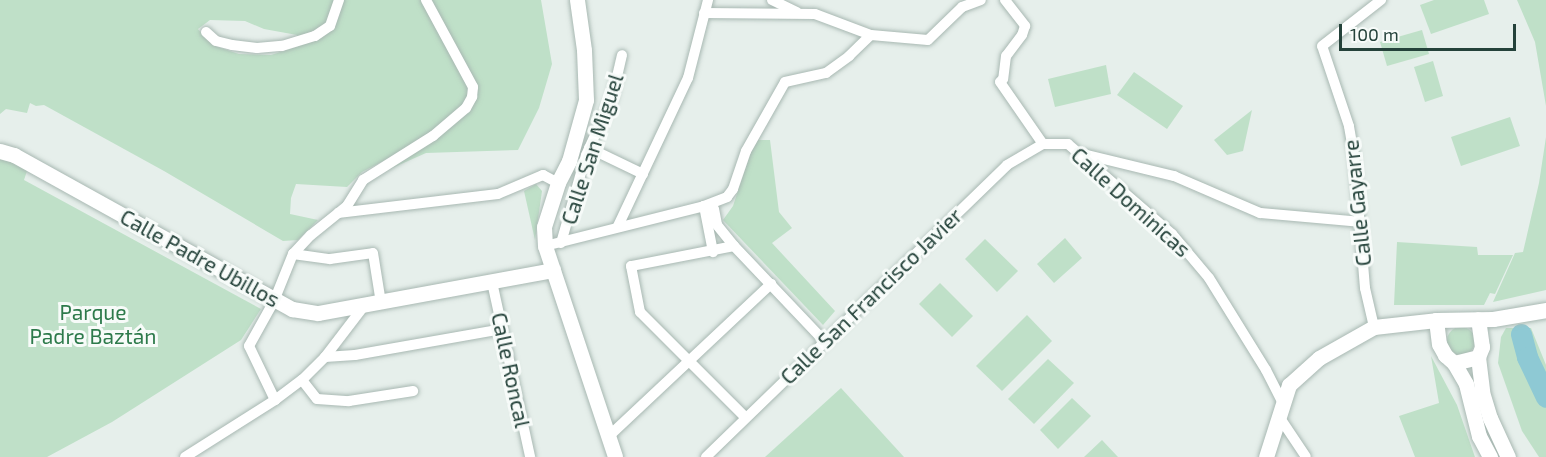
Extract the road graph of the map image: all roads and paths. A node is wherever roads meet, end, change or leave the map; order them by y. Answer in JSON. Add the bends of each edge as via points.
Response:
{"nodes":[{"id":1,"x":339,"y":0,"type":"edge"},
{"id":2,"x":426,"y":0,"type":"edge"},
{"id":3,"x":577,"y":0,"type":"edge"},
{"id":4,"x":708,"y":0,"type":"edge"},
{"id":5,"x":772,"y":0,"type":"edge"},
{"id":6,"x":981,"y":0,"type":"edge"},
{"id":7,"x":1005,"y":0,"type":"edge"},
{"id":8,"x":1381,"y":0,"type":"edge"},
{"id":9,"x":962,"y":3,"type":"edge"},
{"id":10,"x":704,"y":13,"type":"junction"},
{"id":11,"x":800,"y":13,"type":"junction"},
{"id":12,"x":206,"y":32,"type":"dead end"},
{"id":13,"x":871,"y":35,"type":"junction"},
{"id":14,"x":622,"y":55,"type":"dead end"},
{"id":15,"x":1043,"y":144,"type":"junction"},
{"id":16,"x":589,"y":148,"type":"junction"},
{"id":17,"x":0,"y":151,"type":"edge"},
{"id":18,"x":1078,"y":153,"type":"junction"},
{"id":19,"x":642,"y":174,"type":"junction"},
{"id":20,"x":558,"y":183,"type":"junction"},
{"id":21,"x":704,"y":206,"type":"junction"},
{"id":22,"x":338,"y":213,"type":"junction"},
{"id":23,"x":1360,"y":222,"type":"junction"},
{"id":24,"x":618,"y":226,"type":"junction"},
{"id":25,"x":561,"y":243,"type":"junction"},
{"id":26,"x":545,"y":246,"type":"junction"},
{"id":27,"x":734,"y":246,"type":"junction"},
{"id":28,"x":713,"y":252,"type":"junction"},
{"id":29,"x":293,"y":254,"type":"junction"},
{"id":30,"x":553,"y":270,"type":"junction"},
{"id":31,"x":492,"y":282,"type":"junction"},
{"id":32,"x":771,"y":284,"type":"junction"},
{"id":33,"x":274,"y":301,"type":"junction"},
{"id":34,"x":381,"y":303,"type":"junction"},
{"id":35,"x":364,"y":306,"type":"junction"},
{"id":36,"x":1546,"y":310,"type":"edge"},
{"id":37,"x":1478,"y":319,"type":"junction"},
{"id":38,"x":1436,"y":320,"type":"junction"},
{"id":39,"x":1374,"y":327,"type":"junction"},
{"id":40,"x":502,"y":329,"type":"junction"},
{"id":41,"x":824,"y":341,"type":"junction"},
{"id":42,"x":325,"y":357,"type":"junction"},
{"id":43,"x":1478,"y":357,"type":"junction"},
{"id":44,"x":689,"y":363,"type":"junction"},
{"id":45,"x":1454,"y":363,"type":"junction"},
{"id":46,"x":302,"y":380,"type":"junction"},
{"id":47,"x":413,"y":391,"type":"dead end"},
{"id":48,"x":275,"y":400,"type":"junction"},
{"id":49,"x":1280,"y":408,"type":"junction"},
{"id":50,"x":745,"y":417,"type":"junction"},
{"id":51,"x":608,"y":437,"type":"junction"},
{"id":52,"x":1303,"y":456,"type":"edge"},
{"id":53,"x":185,"y":457,"type":"edge"},
{"id":54,"x":530,"y":457,"type":"edge"},
{"id":55,"x":615,"y":457,"type":"edge"},
{"id":56,"x":706,"y":457,"type":"edge"},
{"id":57,"x":1266,"y":457,"type":"edge"},
{"id":58,"x":1490,"y":457,"type":"edge"},
{"id":59,"x":1508,"y":457,"type":"edge"}],
"edges":[{"from":1,"to":12,"type":"street","via":[[330,26],[315,36],[282,46],[232,45],[216,41]]},
{"from":2,"to":22,"type":"street","via":[[473,87],[472,97],[466,108],[433,136],[363,180]]},
{"from":3,"to":20,"type":"street","via":[[585,50],[586,100],[569,160]]},
{"from":4,"to":10,"type":"street"},
{"from":5,"to":11,"type":"street"},
{"from":6,"to":9,"type":"street"},
{"from":7,"to":15,"type":"street","via":[[1025,26],[1023,35],[1006,56],[1000,82]]},
{"from":8,"to":23,"type":"street","name":"Calle Gayarre","via":[[1322,46],[1349,126]]},
{"from":9,"to":13,"type":"street","via":[[928,40]]},
{"from":10,"to":11,"type":"street"},
{"from":10,"to":19,"type":"street","via":[[688,78]]},
{"from":11,"to":13,"type":"street"},
{"from":13,"to":21,"type":"street","via":[[826,73],[785,82],[746,151],[733,189],[727,197]]},
{"from":14,"to":16,"type":"street","name":"Calle San Miguel","via":[[612,98]]},
{"from":15,"to":18,"type":"street","name":"Calle Dominicas","via":[[1068,144]]},
{"from":15,"to":41,"type":"street","name":"Calle San Francisco Javier","via":[[1007,165]]},
{"from":16,"to":19,"type":"street"},
{"from":16,"to":25,"type":"street","name":"Calle San Miguel"},
{"from":17,"to":33,"type":"street","name":"Calle Padre Ubillos","via":[[14,154]]},
{"from":18,"to":23,"type":"street","via":[[1174,176],[1261,213]]},
{"from":18,"to":49,"type":"street","name":"Calle Dominicas","via":[[1172,234],[1200,266],[1266,370]]},
{"from":19,"to":24,"type":"street"},
{"from":20,"to":22,"type":"street","via":[[543,175],[498,194]]},
{"from":20,"to":26,"type":"street","via":[[544,227]]},
{"from":21,"to":24,"type":"street"},
{"from":21,"to":27,"type":"street","via":[[714,209],[717,225]]},
{"from":21,"to":28,"type":"street"},
{"from":22,"to":29,"type":"street"},
{"from":23,"to":39,"type":"street","name":"Calle Gayarre","via":[[1365,288]]},
{"from":24,"to":25,"type":"street"},
{"from":25,"to":26,"type":"street"},
{"from":26,"to":30,"type":"street"},
{"from":27,"to":28,"type":"street"},
{"from":27,"to":32,"type":"street"},
{"from":28,"to":44,"type":"street","via":[[631,266],[640,312]]},
{"from":29,"to":33,"type":"street"},
{"from":29,"to":34,"type":"street","via":[[330,259],[373,254]]},
{"from":30,"to":31,"type":"street","name":"Calle Padre Ubillos"},
{"from":30,"to":51,"type":"street"},
{"from":31,"to":34,"type":"street","name":"Calle Padre Ubillos"},
{"from":31,"to":40,"type":"street","name":"Calle Roncal"},
{"from":32,"to":41,"type":"street"},
{"from":32,"to":44,"type":"street"},
{"from":33,"to":35,"type":"street","name":"Calle Padre Ubillos","via":[[318,313]]},
{"from":33,"to":48,"type":"street","via":[[249,346]]},
{"from":34,"to":35,"type":"street","name":"Calle Padre Ubillos"},
{"from":35,"to":42,"type":"street"},
{"from":36,"to":37,"type":"street"},
{"from":37,"to":38,"type":"street"},
{"from":37,"to":43,"type":"street","via":[[1482,347]]},
{"from":38,"to":39,"type":"street"},
{"from":38,"to":45,"type":"street","via":[[1439,344]]},
{"from":39,"to":49,"type":"street","via":[[1301,371],[1289,385]]},
{"from":40,"to":42,"type":"street"},
{"from":40,"to":54,"type":"street","name":"Calle Roncal"},
{"from":41,"to":50,"type":"street","name":"Calle San Francisco Javier"},
{"from":42,"to":46,"type":"street"},
{"from":43,"to":45,"type":"street"},
{"from":43,"to":59,"type":"street","via":[[1482,392]]},
{"from":44,"to":50,"type":"street"},
{"from":44,"to":51,"type":"street"},
{"from":45,"to":58,"type":"street","via":[[1466,384],[1479,436]]},
{"from":46,"to":47,"type":"street","via":[[317,399],[349,401]]},
{"from":46,"to":48,"type":"street"},
{"from":48,"to":53,"type":"street"},
{"from":49,"to":52,"type":"street","name":"Calle Dominicas"},
{"from":49,"to":57,"type":"street"},
{"from":50,"to":56,"type":"street","name":"Calle San Francisco Javier"},
{"from":51,"to":55,"type":"street"}]}
